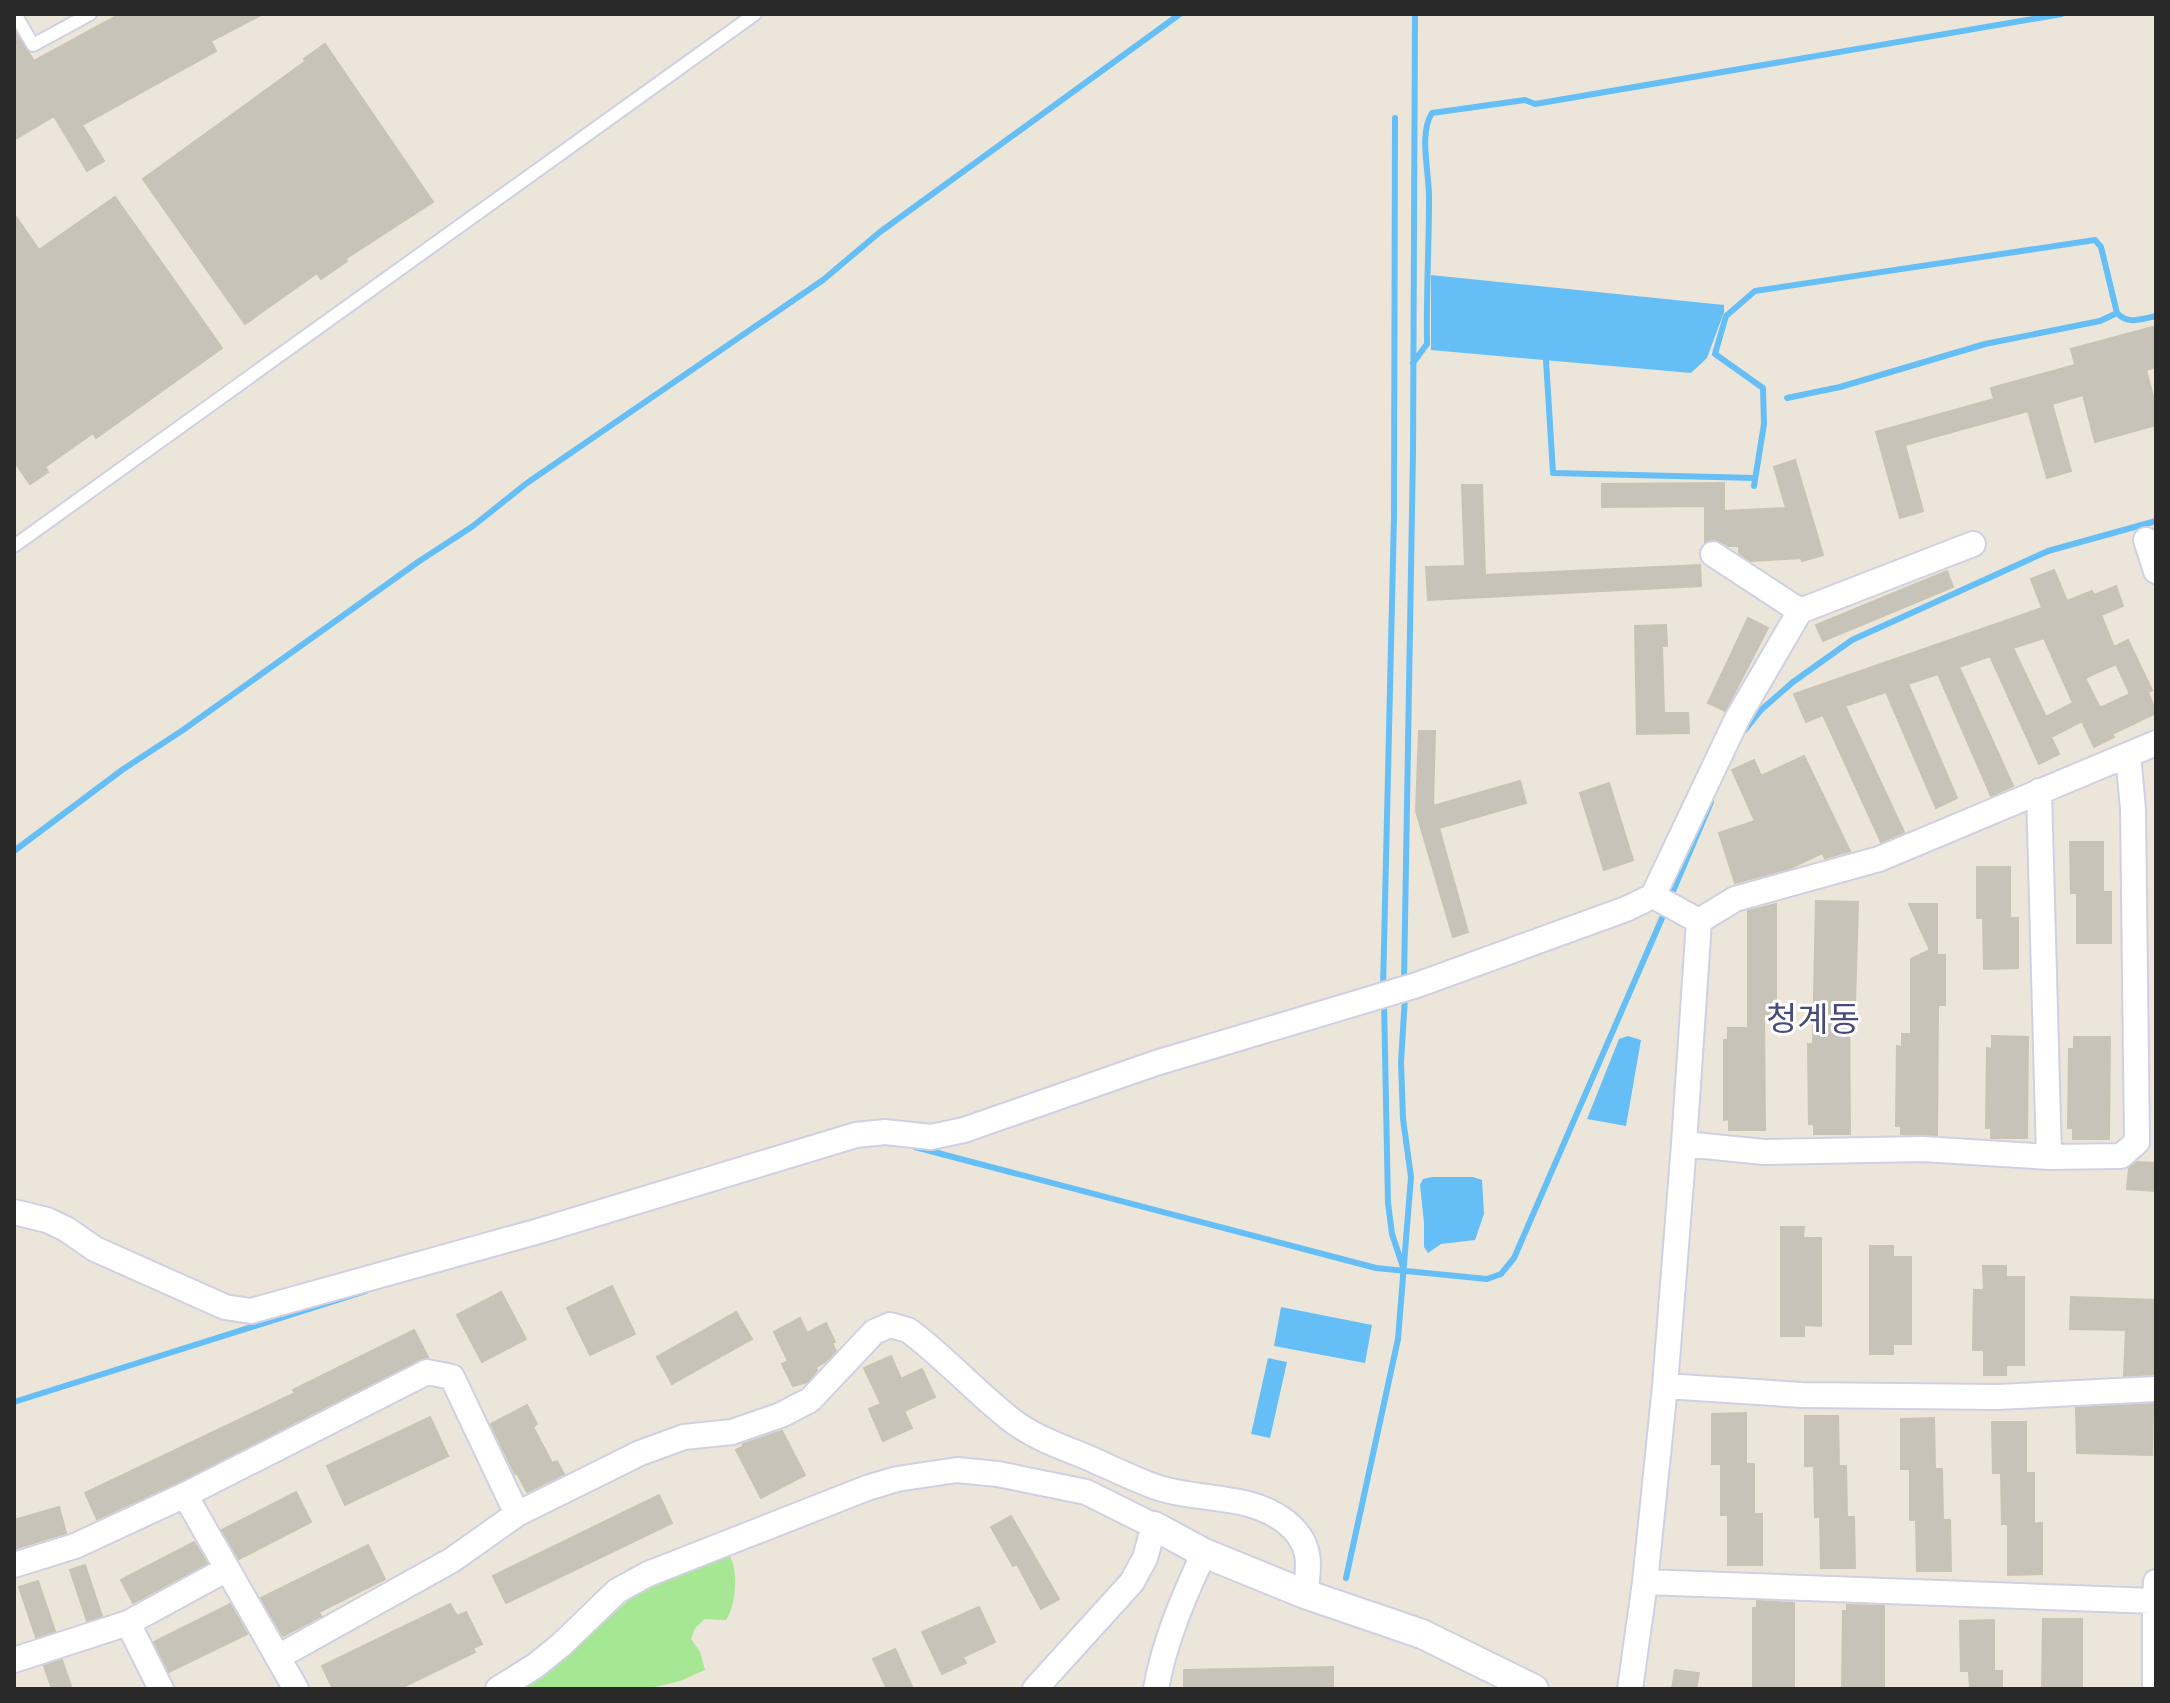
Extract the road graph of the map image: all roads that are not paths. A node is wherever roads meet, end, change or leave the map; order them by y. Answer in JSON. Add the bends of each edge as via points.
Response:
{"nodes":[{"id":1,"x":15,"y":14,"type":"edge"},
{"id":2,"x":90,"y":14,"type":"edge"},
{"id":3,"x":755,"y":14,"type":"edge"},
{"id":4,"x":2146,"y":540,"type":"dead end"},
{"id":5,"x":1973,"y":544,"type":"dead end"},
{"id":6,"x":14,"y":546,"type":"edge"},
{"id":7,"x":1713,"y":554,"type":"dead end"},
{"id":8,"x":2156,"y":571,"type":"edge"},
{"id":9,"x":1800,"y":611,"type":"junction"},
{"id":10,"x":2156,"y":743,"type":"edge"},
{"id":11,"x":2128,"y":755,"type":"junction"},
{"id":12,"x":2039,"y":791,"type":"junction"},
{"id":13,"x":1663,"y":901,"type":"junction"},
{"id":14,"x":1699,"y":921,"type":"junction"},
{"id":15,"x":1684,"y":1144,"type":"junction"},
{"id":16,"x":2049,"y":1157,"type":"junction"},
{"id":17,"x":14,"y":1212,"type":"edge"},
{"id":18,"x":1665,"y":1386,"type":"junction"},
{"id":19,"x":2156,"y":1389,"type":"edge"},
{"id":20,"x":185,"y":1495,"type":"junction"},
{"id":21,"x":517,"y":1514,"type":"junction"},
{"id":22,"x":1154,"y":1526,"type":"junction"},
{"id":23,"x":1204,"y":1553,"type":"junction"},
{"id":24,"x":14,"y":1565,"type":"edge"},
{"id":25,"x":227,"y":1569,"type":"junction"},
{"id":26,"x":1645,"y":1582,"type":"junction"},
{"id":27,"x":2156,"y":1582,"type":"edge"},
{"id":28,"x":1305,"y":1594,"type":"junction"},
{"id":29,"x":2155,"y":1601,"type":"edge"},
{"id":30,"x":128,"y":1623,"type":"junction"},
{"id":31,"x":278,"y":1657,"type":"junction"},
{"id":32,"x":14,"y":1660,"type":"edge"},
{"id":33,"x":161,"y":1689,"type":"edge"},
{"id":34,"x":296,"y":1689,"type":"edge"},
{"id":35,"x":498,"y":1689,"type":"edge"},
{"id":36,"x":1035,"y":1689,"type":"edge"},
{"id":37,"x":1156,"y":1689,"type":"edge"},
{"id":38,"x":1534,"y":1689,"type":"edge"},
{"id":39,"x":1630,"y":1689,"type":"edge"},
{"id":40,"x":2155,"y":1689,"type":"edge"}],
"edges":[{"from":1,"to":2,"type":"lane","via":[[33,45]]},
{"from":3,"to":6,"type":"lane"},
{"from":4,"to":8,"type":"street"},
{"from":5,"to":9,"type":"street"},
{"from":7,"to":9,"type":"street"},
{"from":9,"to":13,"type":"street","via":[[1737,719]]},
{"from":10,"to":11,"type":"street"},
{"from":11,"to":12,"type":"street"},
{"from":11,"to":16,"type":"street","via":[[2137,1142],[2121,1156]]},
{"from":12,"to":14,"type":"street","via":[[1879,859],[1735,899]]},
{"from":12,"to":16,"type":"street"},
{"from":13,"to":14,"type":"street"},
{"from":13,"to":17,"type":"street","via":[[964,1130],[931,1137],[856,1135],[251,1311],[225,1307],[95,1249],[47,1220]]},
{"from":14,"to":15,"type":"street"},
{"from":15,"to":16,"type":"street","via":[[1764,1152],[1923,1149]]},
{"from":15,"to":18,"type":"street"},
{"from":18,"to":19,"type":"street","via":[[1802,1395],[1998,1397]]},
{"from":18,"to":26,"type":"street"},
{"from":20,"to":21,"type":"street","via":[[427,1372],[452,1377]]},
{"from":20,"to":24,"type":"street","via":[[75,1546]]},
{"from":20,"to":25,"type":"street"},
{"from":21,"to":28,"type":"street","via":[[640,1453],[781,1415],[810,1400],[874,1332],[890,1325],[908,1330],[1008,1417],[1049,1442],[1154,1486],[1241,1501],[1282,1519],[1304,1544],[1310,1565]]},
{"from":21,"to":31,"type":"street","via":[[452,1560]]},
{"from":22,"to":23,"type":"street"},
{"from":22,"to":35,"type":"street","via":[[1086,1492],[998,1474],[957,1470],[897,1479],[648,1574],[617,1591],[561,1645]]},
{"from":22,"to":36,"type":"street","via":[[1132,1582]]},
{"from":23,"to":28,"type":"street"},
{"from":23,"to":37,"type":"street","via":[[1186,1591]]},
{"from":25,"to":30,"type":"street"},
{"from":25,"to":31,"type":"street"},
{"from":26,"to":29,"type":"street"},
{"from":26,"to":39,"type":"street"},
{"from":27,"to":29,"type":"street"},
{"from":28,"to":38,"type":"street","via":[[1422,1634]]},
{"from":29,"to":40,"type":"street"},
{"from":30,"to":32,"type":"street"},
{"from":30,"to":33,"type":"street"},
{"from":31,"to":34,"type":"street"}]}
